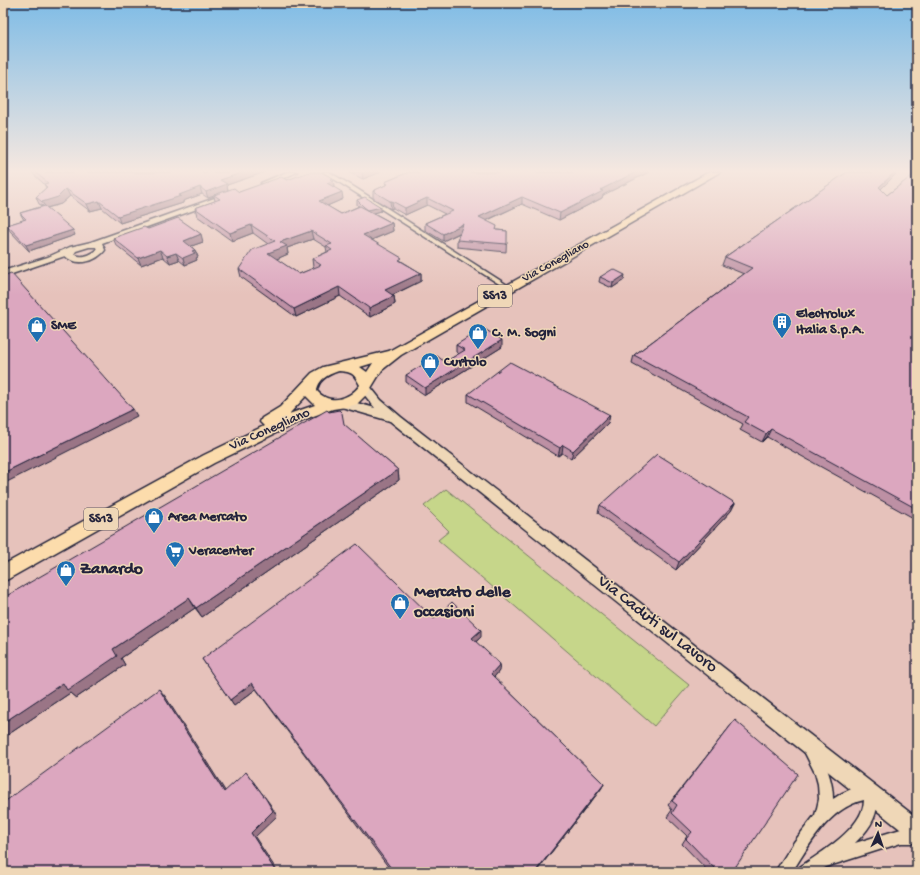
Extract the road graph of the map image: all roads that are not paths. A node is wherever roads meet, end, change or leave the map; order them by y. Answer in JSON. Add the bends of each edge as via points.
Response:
{"nodes":[{"id":1,"x":180,"y":213,"type":"edge"},
{"id":2,"x":391,"y":213,"type":"edge"},
{"id":3,"x":643,"y":213,"type":"edge"},
{"id":4,"x":127,"y":232,"type":"junction"},
{"id":5,"x":92,"y":244,"type":"junction"},
{"id":6,"x":102,"y":248,"type":"junction"},
{"id":7,"x":71,"y":255,"type":"junction"},
{"id":8,"x":3,"y":274,"type":"edge"},
{"id":9,"x":509,"y":288,"type":"junction"},
{"id":10,"x":396,"y":352,"type":"junction"},
{"id":11,"x":346,"y":368,"type":"junction"},
{"id":12,"x":310,"y":383,"type":"junction"},
{"id":13,"x":365,"y":386,"type":"junction"},
{"id":14,"x":338,"y":404,"type":"junction"},
{"id":15,"x":397,"y":420,"type":"junction"},
{"id":16,"x":208,"y":458,"type":"junction"},
{"id":17,"x":3,"y":574,"type":"edge"},
{"id":18,"x":807,"y":743,"type":"junction"},
{"id":19,"x":868,"y":792,"type":"junction"},
{"id":20,"x":821,"y":819,"type":"junction"},
{"id":21,"x":917,"y":830,"type":"edge"},
{"id":22,"x":917,"y":836,"type":"edge"},
{"id":23,"x":820,"y":862,"type":"junction"},
{"id":24,"x":782,"y":872,"type":"edge"},
{"id":25,"x":804,"y":872,"type":"edge"}],
"edges":[{"from":1,"to":4,"type":"street"},
{"from":2,"to":9,"type":"street"},
{"from":3,"to":9,"type":"main road","name":"Via Conegliano","number":"SS13"},
{"from":4,"to":5,"type":"street"},
{"from":4,"to":6,"type":"street"},
{"from":5,"to":6,"type":"street"},
{"from":5,"to":7,"type":"street","via":[[80,245]]},
{"from":6,"to":7,"type":"street","via":[[98,254],[88,258]]},
{"from":7,"to":8,"type":"street"},
{"from":9,"to":10,"type":"main road","name":"Via Conegliano","number":"SS13"},
{"from":10,"to":11,"type":"main road","name":"Via Conegliano","number":"SS13"},
{"from":10,"to":13,"type":"main road","name":"Via Conegliano","number":"SS13","via":[[378,366]]},
{"from":11,"to":12,"type":"main road","via":[[329,369],[314,377]]},
{"from":11,"to":13,"type":"main road","via":[[361,373],[365,378]]},
{"from":12,"to":14,"type":"main road","via":[[311,395],[320,401]]},
{"from":12,"to":16,"type":"main road","name":"Via Conegliano","number":"SS13","via":[[284,410]]},
{"from":13,"to":14,"type":"main road","via":[[357,397]]},
{"from":13,"to":15,"type":"street","name":"Via Caduti sul Lavoro","via":[[377,403]]},
{"from":14,"to":15,"type":"street","name":"Via Caduti sul Lavoro","via":[[367,409]]},
{"from":14,"to":16,"type":"main road","name":"Via Conegliano","number":"SS13","via":[[300,415]]},
{"from":15,"to":18,"type":"street","name":"Via Caduti sul Lavoro"},
{"from":16,"to":17,"type":"main road","name":"Via Conegliano","number":"SS13"},
{"from":18,"to":19,"type":"street","name":"Via Caduti sul Lavoro"},
{"from":18,"to":20,"type":"street","via":[[820,767],[827,792]]},
{"from":19,"to":20,"type":"street","via":[[859,793],[837,804]]},
{"from":19,"to":21,"type":"street","name":"Via Caduti sul Lavoro"},
{"from":19,"to":23,"type":"street","via":[[872,803],[862,825],[843,845]]},
{"from":20,"to":24,"type":"street"},
{"from":22,"to":23,"type":"street","via":[[901,836]]},
{"from":23,"to":25,"type":"street"}]}
